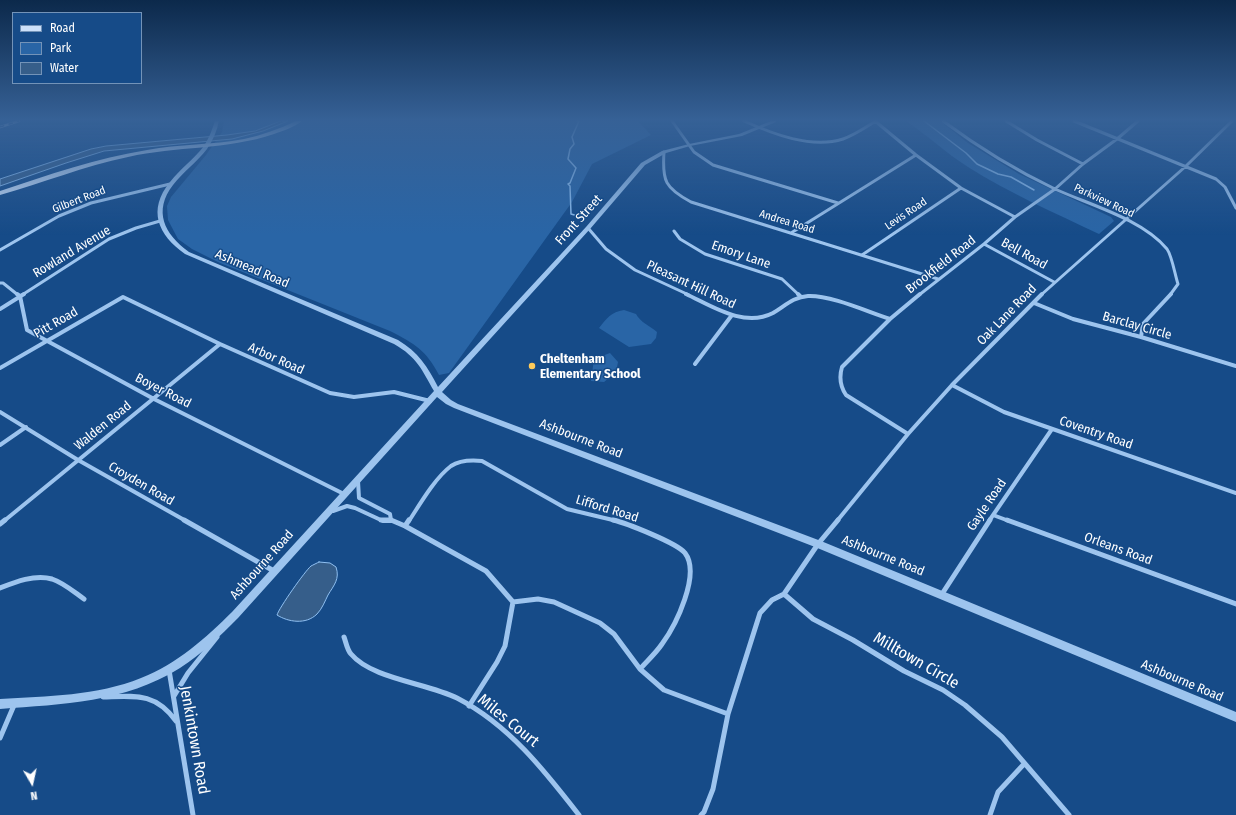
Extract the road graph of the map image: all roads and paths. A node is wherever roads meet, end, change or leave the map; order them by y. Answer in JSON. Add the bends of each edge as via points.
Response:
{"nodes":[{"id":1,"x":116,"y":159,"type":"edge"},
{"id":2,"x":194,"y":159,"type":"edge"},
{"id":3,"x":652,"y":159,"type":"edge"},
{"id":4,"x":664,"y":159,"type":"edge"},
{"id":5,"x":702,"y":159,"type":"edge"},
{"id":6,"x":909,"y":159,"type":"edge"},
{"id":7,"x":922,"y":159,"type":"edge"},
{"id":8,"x":999,"y":159,"type":"edge"},
{"id":9,"x":1073,"y":159,"type":"edge"},
{"id":10,"x":1090,"y":159,"type":"edge"},
{"id":11,"x":1168,"y":159,"type":"edge"},
{"id":12,"x":1193,"y":159,"type":"edge"},
{"id":13,"x":1083,"y":164,"type":"junction"},
{"id":14,"x":1186,"y":166,"type":"junction"},
{"id":15,"x":170,"y":184,"type":"junction"},
{"id":16,"x":961,"y":188,"type":"junction"},
{"id":17,"x":1055,"y":189,"type":"junction"},
{"id":18,"x":0,"y":193,"type":"edge"},
{"id":19,"x":838,"y":203,"type":"junction"},
{"id":20,"x":1236,"y":208,"type":"edge"},
{"id":21,"x":1015,"y":217,"type":"junction"},
{"id":22,"x":1124,"y":220,"type":"junction"},
{"id":23,"x":160,"y":221,"type":"junction"},
{"id":24,"x":588,"y":228,"type":"junction"},
{"id":25,"x":674,"y":231,"type":"dead end"},
{"id":26,"x":791,"y":233,"type":"junction"},
{"id":27,"x":984,"y":244,"type":"junction"},
{"id":28,"x":0,"y":250,"type":"edge"},
{"id":29,"x":862,"y":255,"type":"junction"},
{"id":30,"x":938,"y":279,"type":"junction"},
{"id":31,"x":1054,"y":282,"type":"junction"},
{"id":32,"x":0,"y":283,"type":"edge"},
{"id":33,"x":20,"y":296,"type":"junction"},
{"id":34,"x":123,"y":297,"type":"joint"},
{"id":35,"x":801,"y":297,"type":"junction"},
{"id":36,"x":1034,"y":303,"type":"junction"},
{"id":37,"x":0,"y":309,"type":"edge"},
{"id":38,"x":732,"y":315,"type":"junction"},
{"id":39,"x":890,"y":319,"type":"junction"},
{"id":40,"x":1141,"y":337,"type":"junction"},
{"id":41,"x":46,"y":341,"type":"junction"},
{"id":42,"x":220,"y":344,"type":"junction"},
{"id":43,"x":695,"y":364,"type":"dead end"},
{"id":44,"x":1236,"y":366,"type":"edge"},
{"id":45,"x":0,"y":368,"type":"edge"},
{"id":46,"x":952,"y":385,"type":"junction"},
{"id":47,"x":437,"y":393,"type":"junction"},
{"id":48,"x":154,"y":399,"type":"junction"},
{"id":49,"x":430,"y":400,"type":"junction"},
{"id":50,"x":0,"y":412,"type":"edge"},
{"id":51,"x":26,"y":427,"type":"junction"},
{"id":52,"x":1052,"y":429,"type":"junction"},
{"id":53,"x":908,"y":434,"type":"junction"},
{"id":54,"x":0,"y":445,"type":"edge"},
{"id":55,"x":78,"y":460,"type":"junction"},
{"id":56,"x":358,"y":479,"type":"junction"},
{"id":57,"x":1236,"y":492,"type":"edge"},
{"id":58,"x":344,"y":494,"type":"junction"},
{"id":59,"x":324,"y":515,"type":"junction"},
{"id":60,"x":993,"y":515,"type":"junction"},
{"id":61,"x":392,"y":520,"type":"junction"},
{"id":62,"x":0,"y":524,"type":"edge"},
{"id":63,"x":405,"y":526,"type":"junction"},
{"id":64,"x":818,"y":544,"type":"junction"},
{"id":65,"x":274,"y":571,"type":"junction"},
{"id":66,"x":0,"y":588,"type":"edge"},
{"id":67,"x":784,"y":594,"type":"junction"},
{"id":68,"x":942,"y":594,"type":"junction"},
{"id":69,"x":84,"y":599,"type":"dead end"},
{"id":70,"x":513,"y":602,"type":"junction"},
{"id":71,"x":1236,"y":604,"type":"edge"},
{"id":72,"x":224,"y":627,"type":"junction"},
{"id":73,"x":344,"y":637,"type":"dead end"},
{"id":74,"x":640,"y":669,"type":"junction"},
{"id":75,"x":168,"y":670,"type":"junction"},
{"id":76,"x":91,"y":696,"type":"junction"},
{"id":77,"x":173,"y":696,"type":"junction"},
{"id":78,"x":15,"y":703,"type":"junction"},
{"id":79,"x":0,"y":704,"type":"edge"},
{"id":80,"x":469,"y":706,"type":"junction"},
{"id":81,"x":728,"y":714,"type":"junction"},
{"id":82,"x":1236,"y":717,"type":"edge"},
{"id":83,"x":178,"y":725,"type":"junction"},
{"id":84,"x":0,"y":738,"type":"edge"},
{"id":85,"x":1024,"y":764,"type":"junction"},
{"id":86,"x":194,"y":815,"type":"edge"},
{"id":87,"x":579,"y":815,"type":"edge"},
{"id":88,"x":701,"y":815,"type":"edge"},
{"id":89,"x":990,"y":815,"type":"edge"},
{"id":90,"x":1069,"y":815,"type":"edge"}],
"edges":[{"from":1,"to":18,"type":"main road"},
{"from":2,"to":15,"type":"street"},
{"from":3,"to":24,"type":"street","name":"Front Street","via":[[643,164]]},
{"from":4,"to":26,"type":"street","name":"Andrea Road","via":[[663,177],[674,193],[691,202]]},
{"from":5,"to":19,"type":"street","via":[[721,169]]},
{"from":6,"to":19,"type":"street"},
{"from":7,"to":16,"type":"street"},
{"from":8,"to":17,"type":"street","name":"Parkview Road"},
{"from":9,"to":13,"type":"street"},
{"from":10,"to":13,"type":"street","name":"Brookfield Road"},
{"from":11,"to":14,"type":"street"},
{"from":12,"to":14,"type":"street","name":"Oak Lane Road"},
{"from":13,"to":17,"type":"street","name":"Brookfield Road"},
{"from":14,"to":20,"type":"street","via":[[1216,179],[1225,187]]},
{"from":14,"to":22,"type":"street","name":"Oak Lane Road"},
{"from":15,"to":23,"type":"street","via":[[162,203]]},
{"from":15,"to":28,"type":"street","name":"Gilbert Road","via":[[84,206],[59,216]]},
{"from":16,"to":21,"type":"street"},
{"from":16,"to":29,"type":"street","name":"Levis Road"},
{"from":17,"to":21,"type":"street","name":"Brookfield Road"},
{"from":17,"to":22,"type":"street","name":"Parkview Road"},
{"from":19,"to":26,"type":"street"},
{"from":21,"to":27,"type":"street","name":"Brookfield Road"},
{"from":22,"to":31,"type":"street","name":"Oak Lane Road"},
{"from":22,"to":40,"type":"street","name":"Parkview Road","via":[[1147,231],[1166,247],[1177,280],[1175,290],[1143,324]]},
{"from":23,"to":33,"type":"street","name":"Rowland Avenue","via":[[109,239]]},
{"from":23,"to":47,"type":"street","name":"Ashmead Road","via":[[172,244],[186,253],[405,347],[424,366]]},
{"from":24,"to":38,"type":"street","name":"Pleasant Hill Road","via":[[606,249],[635,270]]},
{"from":24,"to":47,"type":"street","name":"Front Street"},
{"from":25,"to":35,"type":"street","name":"Emory Lane","via":[[677,237],[704,253],[782,279]]},
{"from":26,"to":29,"type":"street","name":"Andrea Road"},
{"from":27,"to":30,"type":"street","name":"Brookfield Road"},
{"from":27,"to":31,"type":"street","name":"Bell Road"},
{"from":29,"to":30,"type":"street","name":"Andrea Road"},
{"from":30,"to":39,"type":"street","name":"Brookfield Road"},
{"from":31,"to":36,"type":"street","name":"Oak Lane Road"},
{"from":32,"to":33,"type":"street"},
{"from":33,"to":37,"type":"street","name":"Rowland Avenue"},
{"from":33,"to":41,"type":"street","name":"Boyer Road","via":[[27,330]]},
{"from":34,"to":41,"type":"street","name":"Pitt Road"},
{"from":34,"to":42,"type":"street","name":"Arbor Road"},
{"from":35,"to":38,"type":"street","name":"Pleasant Hill Road","via":[[765,316],[746,318]]},
{"from":35,"to":39,"type":"street","name":"Pleasant Hill Road","via":[[824,297]]},
{"from":36,"to":40,"type":"street","name":"Barclay Circle","via":[[1073,318]]},
{"from":36,"to":46,"type":"street","name":"Oak Lane Road"},
{"from":38,"to":43,"type":"street"},
{"from":39,"to":53,"type":"street","name":"Brookfield Road","via":[[842,367],[840,385],[846,396]]},
{"from":40,"to":44,"type":"street","name":"Barclay Circle"},
{"from":41,"to":45,"type":"street","name":"Pitt Road"},
{"from":41,"to":48,"type":"street","name":"Boyer Road"},
{"from":42,"to":48,"type":"street","name":"Walden Road"},
{"from":42,"to":49,"type":"street","name":"Arbor Road","via":[[337,396],[354,397],[394,392]]},
{"from":46,"to":52,"type":"street","name":"Coventry Road","via":[[1004,412]]},
{"from":46,"to":53,"type":"street","name":"Oak Lane Road"},
{"from":47,"to":49,"type":"street","name":"Ashbourne Road"},
{"from":47,"to":64,"type":"street","name":"Ashbourne Road","via":[[445,401],[456,406]]},
{"from":48,"to":55,"type":"street","name":"Walden Road"},
{"from":48,"to":58,"type":"street","name":"Boyer Road"},
{"from":49,"to":56,"type":"street","name":"Ashbourne Road"},
{"from":50,"to":51,"type":"street","name":"Croyden Road"},
{"from":51,"to":54,"type":"street"},
{"from":51,"to":55,"type":"street","name":"Croyden Road"},
{"from":52,"to":57,"type":"street","name":"Coventry Road"},
{"from":52,"to":60,"type":"street","name":"Gayle Road"},
{"from":53,"to":64,"type":"street","name":"Oak Lane Road"},
{"from":55,"to":62,"type":"street","name":"Walden Road"},
{"from":55,"to":65,"type":"street","name":"Croyden Road"},
{"from":56,"to":58,"type":"street","name":"Ashbourne Road"},
{"from":56,"to":61,"type":"street","via":[[359,498],[390,514]]},
{"from":58,"to":59,"type":"street","name":"Ashbourne Road"},
{"from":59,"to":61,"type":"street","via":[[347,506],[383,521]]},
{"from":59,"to":65,"type":"street","name":"Ashbourne Road"},
{"from":60,"to":68,"type":"street","name":"Gayle Road"},
{"from":60,"to":71,"type":"street","name":"Orleans Road"},
{"from":61,"to":63,"type":"street"},
{"from":63,"to":70,"type":"street","via":[[486,571]]},
{"from":63,"to":74,"type":"street","name":"Lifford Road","via":[[440,477],[452,465],[468,460],[482,461],[567,508],[617,521],[675,545],[685,553],[689,562],[689,586],[673,626],[662,644]]},
{"from":64,"to":67,"type":"street"},
{"from":64,"to":68,"type":"street","name":"Ashbourne Road"},
{"from":65,"to":72,"type":"street","name":"Ashbourne Road"},
{"from":66,"to":69,"type":"street","via":[[32,578],[51,578]]},
{"from":67,"to":81,"type":"street","via":[[772,600],[760,613]]},
{"from":67,"to":85,"type":"street","name":"Milltown Circle","via":[[813,619],[966,705],[1002,737]]},
{"from":68,"to":82,"type":"street","name":"Ashbourne Road"},
{"from":70,"to":74,"type":"street","via":[[538,598],[554,602],[600,623],[614,634]]},
{"from":70,"to":80,"type":"street","via":[[505,646]]},
{"from":72,"to":75,"type":"street","name":"Ashbourne Road","via":[[200,649]]},
{"from":72,"to":77,"type":"street"},
{"from":73,"to":80,"type":"street","name":"Miles Court","via":[[350,653],[371,668],[405,681],[434,688]]},
{"from":74,"to":81,"type":"street","via":[[664,690]]},
{"from":75,"to":76,"type":"street","name":"Ashbourne Road","via":[[123,689]]},
{"from":75,"to":77,"type":"street","name":"Jenkintown Road"},
{"from":76,"to":78,"type":"street","name":"Ashbourne Road"},
{"from":76,"to":83,"type":"street","via":[[150,698],[169,710]]},
{"from":77,"to":83,"type":"street","name":"Jenkintown Road"},
{"from":78,"to":79,"type":"street","name":"Ashbourne Road"},
{"from":78,"to":84,"type":"street"},
{"from":80,"to":87,"type":"street","name":"Miles Court","via":[[491,720],[531,755]]},
{"from":81,"to":88,"type":"street","via":[[713,789]]},
{"from":83,"to":86,"type":"street","name":"Jenkintown Road"},
{"from":85,"to":89,"type":"street","via":[[997,791],[992,800]]},
{"from":85,"to":90,"type":"street","name":"Milltown Circle"}]}
